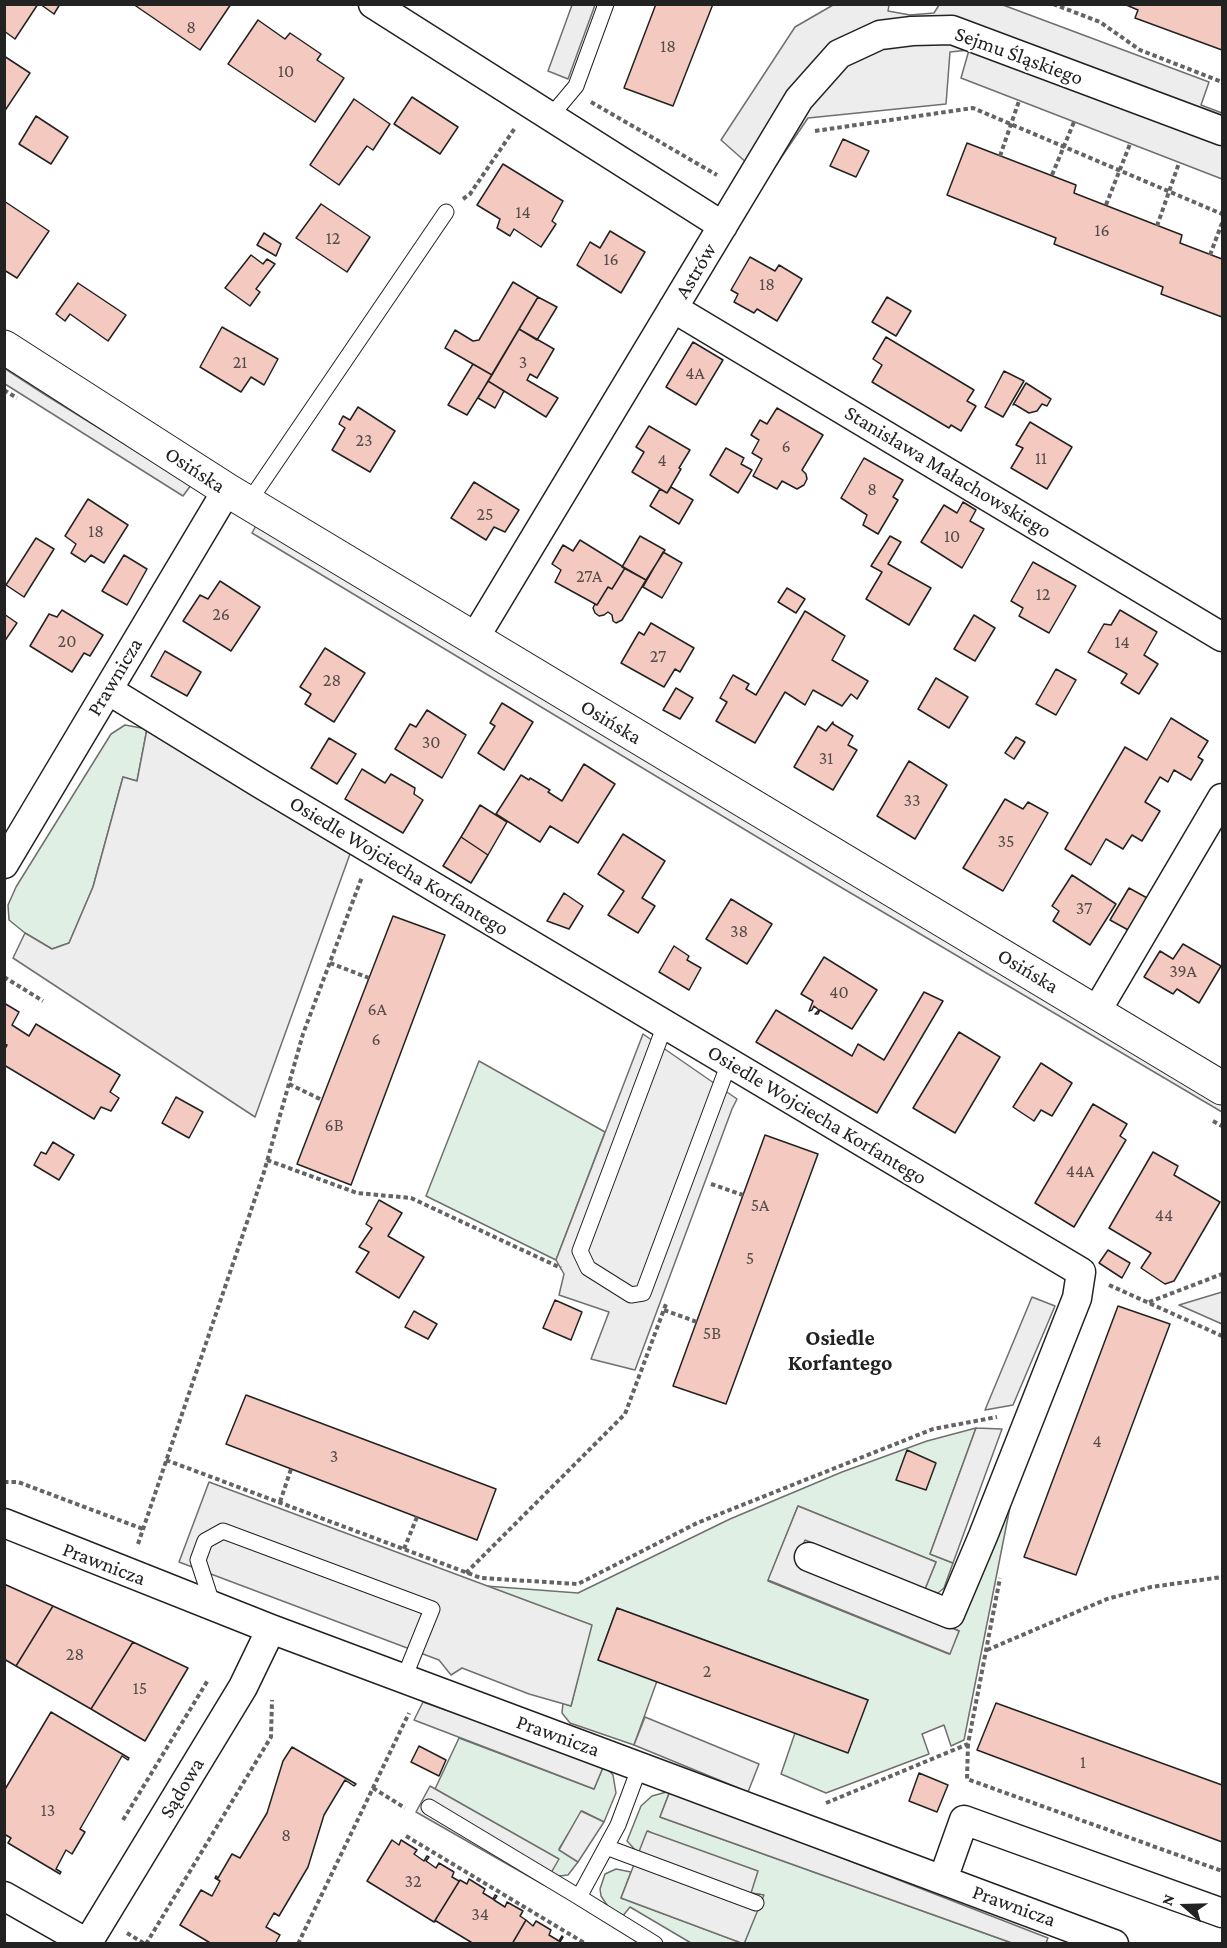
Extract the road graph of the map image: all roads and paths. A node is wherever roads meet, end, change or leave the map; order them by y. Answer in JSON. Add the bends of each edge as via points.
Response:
{"nodes":[{"id":1,"x":373,"y":4,"type":"edge"},
{"id":2,"x":606,"y":4,"type":"edge"},
{"id":3,"x":1053,"y":4,"type":"edge"},
{"id":4,"x":1222,"y":82,"type":"edge"},
{"id":5,"x":584,"y":98,"type":"dead end"},
{"id":6,"x":1019,"y":101,"type":"dead end"},
{"id":7,"x":540,"y":111,"type":"junction"},
{"id":8,"x":1074,"y":122,"type":"dead end"},
{"id":9,"x":1010,"y":123,"type":"junction"},
{"id":10,"x":1222,"y":131,"type":"edge"},
{"id":11,"x":805,"y":133,"type":"dead end"},
{"id":12,"x":1130,"y":144,"type":"dead end"},
{"id":13,"x":1064,"y":146,"type":"junction"},
{"id":14,"x":1000,"y":156,"type":"dead end"},
{"id":15,"x":1179,"y":163,"type":"dead end"},
{"id":16,"x":1119,"y":171,"type":"junction"},
{"id":17,"x":718,"y":176,"type":"dead end"},
{"id":18,"x":1052,"y":176,"type":"dead end"},
{"id":19,"x":1169,"y":193,"type":"junction"},
{"id":20,"x":1106,"y":205,"type":"dead end"},
{"id":21,"x":446,"y":213,"type":"joint"},
{"id":22,"x":1222,"y":214,"type":"edge"},
{"id":23,"x":1222,"y":223,"type":"edge"},
{"id":24,"x":1157,"y":225,"type":"dead end"},
{"id":25,"x":723,"y":226,"type":"junction"},
{"id":26,"x":1210,"y":255,"type":"dead end"},
{"id":27,"x":673,"y":308,"type":"junction"},
{"id":28,"x":4,"y":347,"type":"edge"},
{"id":29,"x":237,"y":497,"type":"junction"},
{"id":30,"x":1222,"y":637,"type":"edge"},
{"id":31,"x":474,"y":639,"type":"junction"},
{"id":32,"x":108,"y":690,"type":"junction"},
{"id":33,"x":1222,"y":798,"type":"edge"},
{"id":34,"x":372,"y":850,"type":"junction"},
{"id":35,"x":4,"y":864,"type":"edge"},
{"id":36,"x":330,"y":963,"type":"junction"},
{"id":37,"x":4,"y":977,"type":"edge"},
{"id":38,"x":369,"y":978,"type":"dead end"},
{"id":39,"x":43,"y":1001,"type":"dead end"},
{"id":40,"x":1096,"y":1012,"type":"junction"},
{"id":41,"x":665,"y":1025,"type":"junction"},
{"id":42,"x":729,"y":1063,"type":"junction"},
{"id":43,"x":289,"y":1084,"type":"junction"},
{"id":44,"x":1222,"y":1088,"type":"edge"},
{"id":45,"x":322,"y":1100,"type":"dead end"},
{"id":46,"x":267,"y":1160,"type":"junction"},
{"id":47,"x":715,"y":1174,"type":"dead end"},
{"id":48,"x":711,"y":1184,"type":"junction"},
{"id":49,"x":707,"y":1195,"type":"dead end"},
{"id":50,"x":743,"y":1195,"type":"dead end"},
{"id":51,"x":561,"y":1269,"type":"dead end"},
{"id":52,"x":1081,"y":1272,"type":"junction"},
{"id":53,"x":1222,"y":1274,"type":"edge"},
{"id":54,"x":668,"y":1299,"type":"dead end"},
{"id":55,"x":1148,"y":1303,"type":"junction"},
{"id":56,"x":664,"y":1310,"type":"junction"},
{"id":57,"x":697,"y":1322,"type":"dead end"},
{"id":58,"x":1222,"y":1336,"type":"edge"},
{"id":59,"x":1033,"y":1410,"type":"junction"},
{"id":60,"x":166,"y":1460,"type":"junction"},
{"id":61,"x":291,"y":1469,"type":"dead end"},
{"id":62,"x":4,"y":1482,"type":"edge"},
{"id":63,"x":280,"y":1502,"type":"junction"},
{"id":64,"x":417,"y":1517,"type":"dead end"},
{"id":65,"x":4,"y":1523,"type":"edge"},
{"id":66,"x":143,"y":1529,"type":"junction"},
{"id":67,"x":404,"y":1549,"type":"junction"},
{"id":68,"x":809,"y":1557,"type":"dead end"},
{"id":69,"x":128,"y":1573,"type":"junction"},
{"id":70,"x":466,"y":1573,"type":"junction"},
{"id":71,"x":1222,"y":1577,"type":"edge"},
{"id":72,"x":213,"y":1606,"type":"junction"},
{"id":73,"x":271,"y":1629,"type":"junction"},
{"id":74,"x":986,"y":1650,"type":"dead end"},
{"id":75,"x":413,"y":1682,"type":"junction"},
{"id":76,"x":968,"y":1744,"type":"dead end"},
{"id":77,"x":640,"y":1766,"type":"junction"},
{"id":78,"x":429,"y":1807,"type":"dead end"},
{"id":79,"x":406,"y":1836,"type":"dead end"},
{"id":80,"x":606,"y":1847,"type":"junction"},
{"id":81,"x":1222,"y":1870,"type":"edge"},
{"id":82,"x":943,"y":1879,"type":"junction"},
{"id":83,"x":4,"y":1896,"type":"edge"},
{"id":84,"x":579,"y":1897,"type":"junction"},
{"id":85,"x":756,"y":1903,"type":"dead end"},
{"id":86,"x":1222,"y":1912,"type":"edge"},
{"id":87,"x":87,"y":1943,"type":"edge"},
{"id":88,"x":298,"y":1944,"type":"edge"},
{"id":89,"x":586,"y":1944,"type":"edge"},
{"id":90,"x":655,"y":1944,"type":"edge"},
{"id":91,"x":1114,"y":1944,"type":"edge"}],
"edges":[{"from":1,"to":7,"type":"street","name":"Astrów"},
{"from":2,"to":7,"type":"lane","via":[[576,86]]},
{"from":3,"to":4,"type":"path","via":[[1100,22],[1140,50]]},
{"from":5,"to":17,"type":"path"},
{"from":6,"to":9,"type":"path"},
{"from":7,"to":21,"type":"path","via":[[471,194]]},
{"from":7,"to":25,"type":"street","name":"Astrów"},
{"from":8,"to":13,"type":"path"},
{"from":9,"to":11,"type":"path","via":[[973,108]]},
{"from":9,"to":13,"type":"path"},
{"from":9,"to":14,"type":"path"},
{"from":10,"to":25,"type":"street","name":"Sejmu Śląskiego","via":[[952,30],[880,35],[838,54],[799,99]]},
{"from":12,"to":16,"type":"path"},
{"from":13,"to":16,"type":"path"},
{"from":13,"to":18,"type":"path"},
{"from":15,"to":19,"type":"path"},
{"from":16,"to":19,"type":"path"},
{"from":16,"to":20,"type":"path"},
{"from":19,"to":22,"type":"path"},
{"from":19,"to":24,"type":"path"},
{"from":21,"to":29,"type":"lane"},
{"from":23,"to":26,"type":"path"},
{"from":25,"to":27,"type":"street","name":"Astrów"},
{"from":27,"to":30,"type":"street","name":"Stanisława Małachowskiego"},
{"from":27,"to":31,"type":"street","name":"Astrów"},
{"from":28,"to":29,"type":"street","name":"Osińska"},
{"from":29,"to":31,"type":"street","name":"Osińska"},
{"from":29,"to":32,"type":"street","name":"Prawnicza"},
{"from":31,"to":40,"type":"street","name":"Osińska"},
{"from":32,"to":34,"type":"street","name":"Osiedle Wojciecha Korfantego"},
{"from":32,"to":35,"type":"street","name":"Prawnicza"},
{"from":33,"to":40,"type":"street"},
{"from":34,"to":36,"type":"path"},
{"from":34,"to":41,"type":"street","name":"Osiedle Wojciecha Korfantego"},
{"from":36,"to":38,"type":"path"},
{"from":36,"to":43,"type":"path"},
{"from":37,"to":39,"type":"path"},
{"from":40,"to":44,"type":"street","name":"Osińska"},
{"from":41,"to":42,"type":"street","name":"Osiedle Wojciecha Korfantego"},
{"from":41,"to":42,"type":"lane","via":[[580,1251],[588,1268],[631,1295],[643,1293]]},
{"from":42,"to":52,"type":"street","name":"Osiedle Wojciecha Korfantego"},
{"from":43,"to":45,"type":"path"},
{"from":43,"to":46,"type":"path"},
{"from":46,"to":51,"type":"path","via":[[357,1193],[411,1198]]},
{"from":46,"to":60,"type":"path"},
{"from":47,"to":48,"type":"path"},
{"from":48,"to":49,"type":"path"},
{"from":48,"to":50,"type":"path"},
{"from":52,"to":55,"type":"path"},
{"from":52,"to":59,"type":"street","via":[[1077,1298]]},
{"from":53,"to":55,"type":"path"},
{"from":54,"to":56,"type":"path"},
{"from":55,"to":58,"type":"path"},
{"from":56,"to":57,"type":"path"},
{"from":56,"to":70,"type":"path","via":[[625,1414]]},
{"from":59,"to":68,"type":"street","via":[[950,1614]]},
{"from":59,"to":70,"type":"path","via":[[933,1429],[698,1523],[578,1584],[481,1578]]},
{"from":60,"to":63,"type":"path"},
{"from":60,"to":66,"type":"path"},
{"from":61,"to":63,"type":"path"},
{"from":62,"to":66,"type":"path","via":[[18,1482]]},
{"from":63,"to":67,"type":"path"},
{"from":64,"to":67,"type":"path"},
{"from":65,"to":69,"type":"street","name":"Prawnicza"},
{"from":66,"to":69,"type":"path"},
{"from":67,"to":70,"type":"path"},
{"from":69,"to":72,"type":"street","name":"Prawnicza"},
{"from":71,"to":74,"type":"path","via":[[1151,1587],[1107,1599]]},
{"from":72,"to":73,"type":"street","name":"Prawnicza"},
{"from":72,"to":75,"type":"lane","via":[[198,1560],[205,1541],[223,1532],[432,1609]]},
{"from":73,"to":75,"type":"street","name":"Prawnicza"},
{"from":73,"to":87,"type":"street","name":"Sądowa","via":[[243,1687]]},
{"from":75,"to":77,"type":"street","name":"Prawnicza"},
{"from":75,"to":88,"type":"path"},
{"from":76,"to":81,"type":"path","via":[[967,1779]]},
{"from":77,"to":80,"type":"lane"},
{"from":77,"to":82,"type":"street","name":"Prawnicza"},
{"from":78,"to":84,"type":"lane"},
{"from":79,"to":89,"type":"path"},
{"from":80,"to":84,"type":"lane"},
{"from":80,"to":85,"type":"lane"},
{"from":82,"to":86,"type":"street","via":[[964,1820]]},
{"from":82,"to":91,"type":"street","name":"Prawnicza"},
{"from":83,"to":87,"type":"street"},
{"from":84,"to":90,"type":"lane"}]}
